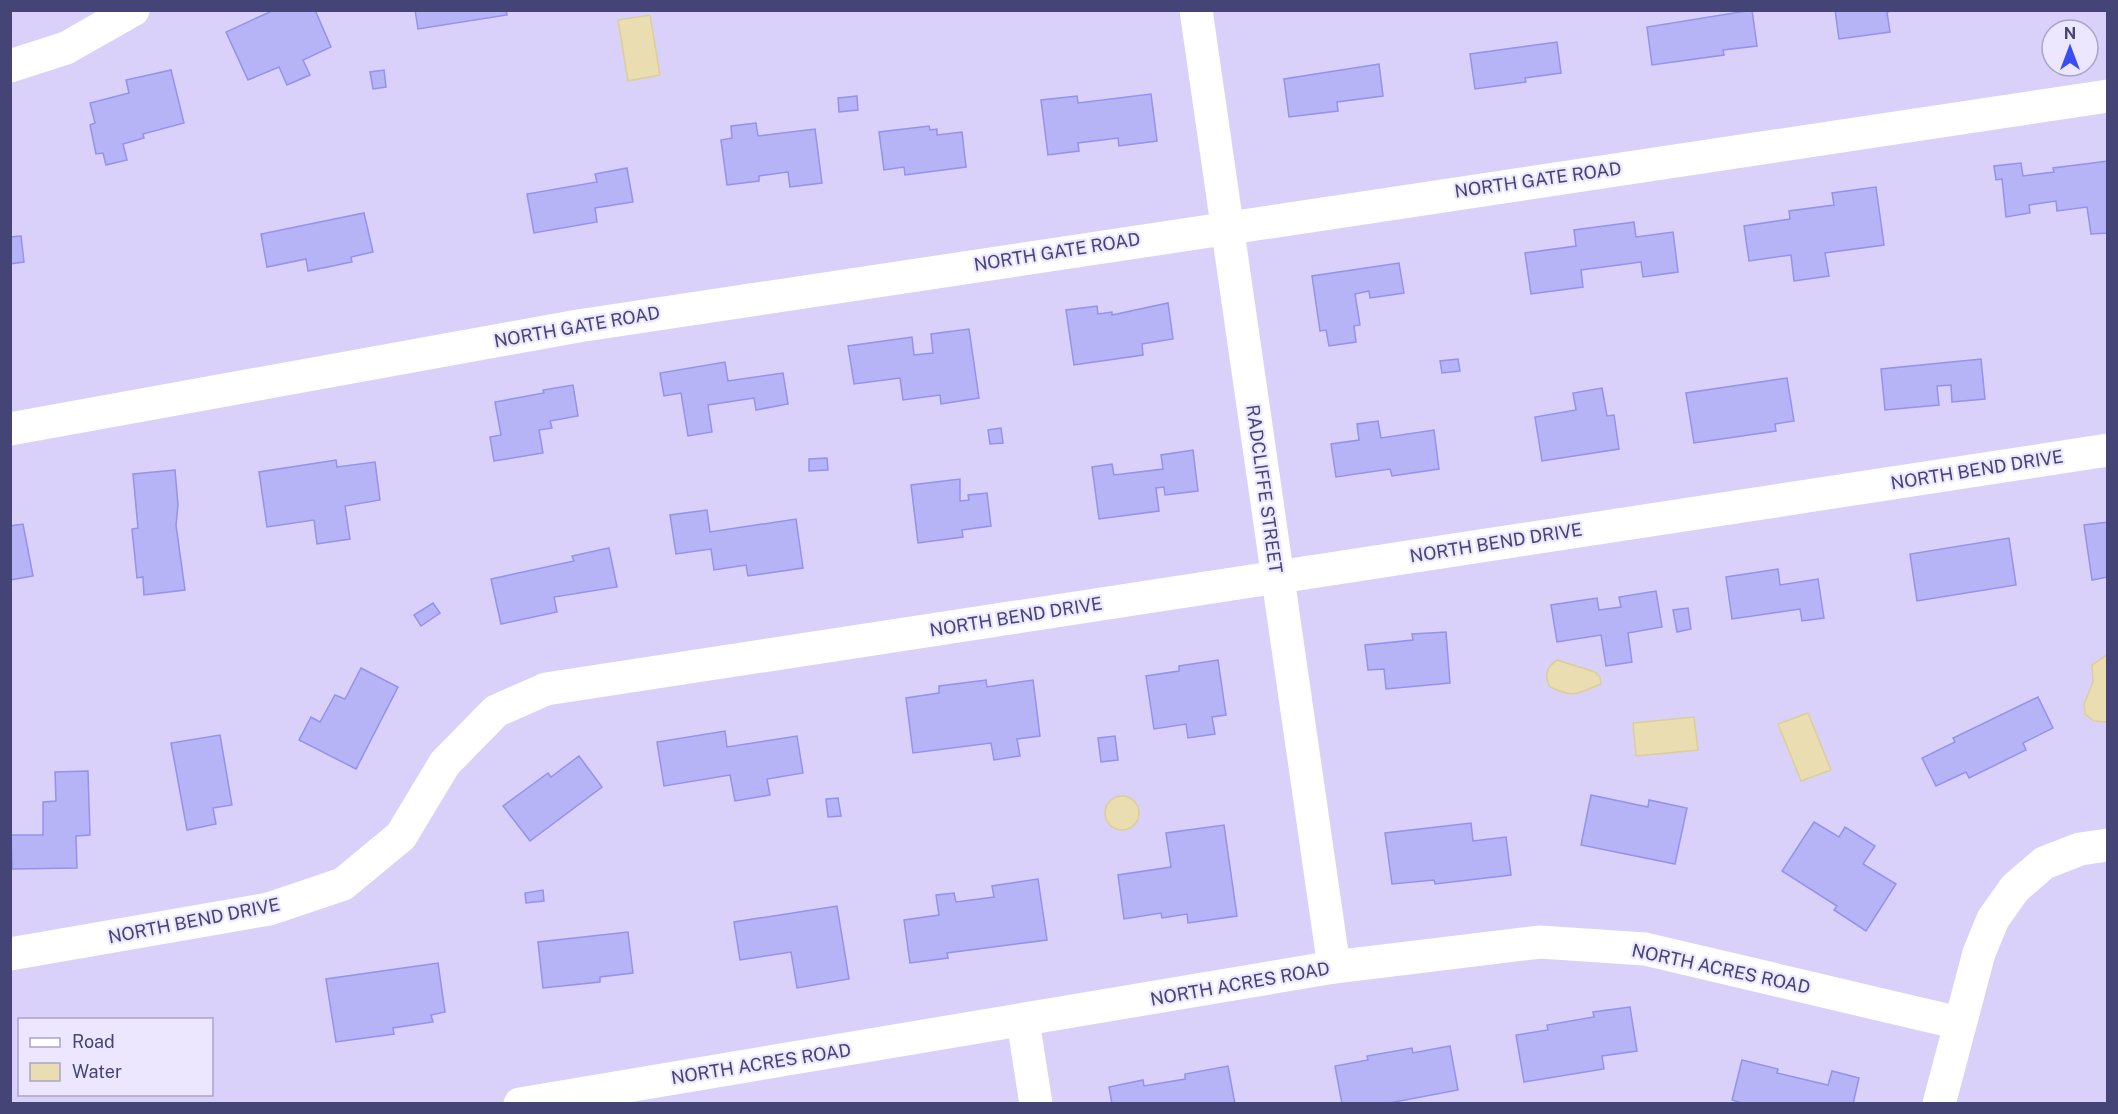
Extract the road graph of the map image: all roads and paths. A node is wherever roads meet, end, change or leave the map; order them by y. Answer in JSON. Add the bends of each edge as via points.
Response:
{"nodes":[{"id":1,"x":133,"y":10,"type":"edge"},
{"id":2,"x":1196,"y":10,"type":"edge"},
{"id":3,"x":10,"y":66,"type":"edge"},
{"id":4,"x":2108,"y":96,"type":"edge"},
{"id":5,"x":1227,"y":226,"type":"junction"},
{"id":6,"x":10,"y":429,"type":"edge"},
{"id":7,"x":2108,"y":450,"type":"edge"},
{"id":8,"x":1276,"y":576,"type":"junction"},
{"id":9,"x":2108,"y":845,"type":"edge"},
{"id":10,"x":10,"y":954,"type":"edge"},
{"id":11,"x":1334,"y":968,"type":"junction"},
{"id":12,"x":1023,"y":1021,"type":"junction"},
{"id":13,"x":1959,"y":1023,"type":"junction"},
{"id":14,"x":520,"y":1104,"type":"edge"},
{"id":15,"x":1036,"y":1104,"type":"edge"},
{"id":16,"x":1939,"y":1104,"type":"edge"}],
"edges":[{"from":1,"to":3,"type":"street","via":[[66,48]]},
{"from":2,"to":5,"type":"street","name":"RADCLIFFE STREET"},
{"from":4,"to":5,"type":"street","name":"NORTH GATE ROAD"},
{"from":5,"to":6,"type":"street","name":"NORTH GATE ROAD","via":[[578,326]]},
{"from":5,"to":8,"type":"street","name":"RADCLIFFE STREET"},
{"from":7,"to":8,"type":"street","name":"NORTH BEND DRIVE"},
{"from":8,"to":10,"type":"street","name":"NORTH BEND DRIVE","via":[[546,689],[496,711],[445,764],[401,836],[344,884],[269,909]]},
{"from":8,"to":11,"type":"street","name":"RADCLIFFE STREET"},
{"from":9,"to":13,"type":"street","via":[[2080,849],[2044,863],[2015,888],[1993,919]]},
{"from":11,"to":12,"type":"street","name":"NORTH ACRES ROAD"},
{"from":11,"to":13,"type":"street","name":"NORTH ACRES ROAD","via":[[1540,942],[1645,949]]},
{"from":12,"to":14,"type":"street","name":"NORTH ACRES ROAD"},
{"from":12,"to":15,"type":"street"},
{"from":13,"to":16,"type":"street"}]}
